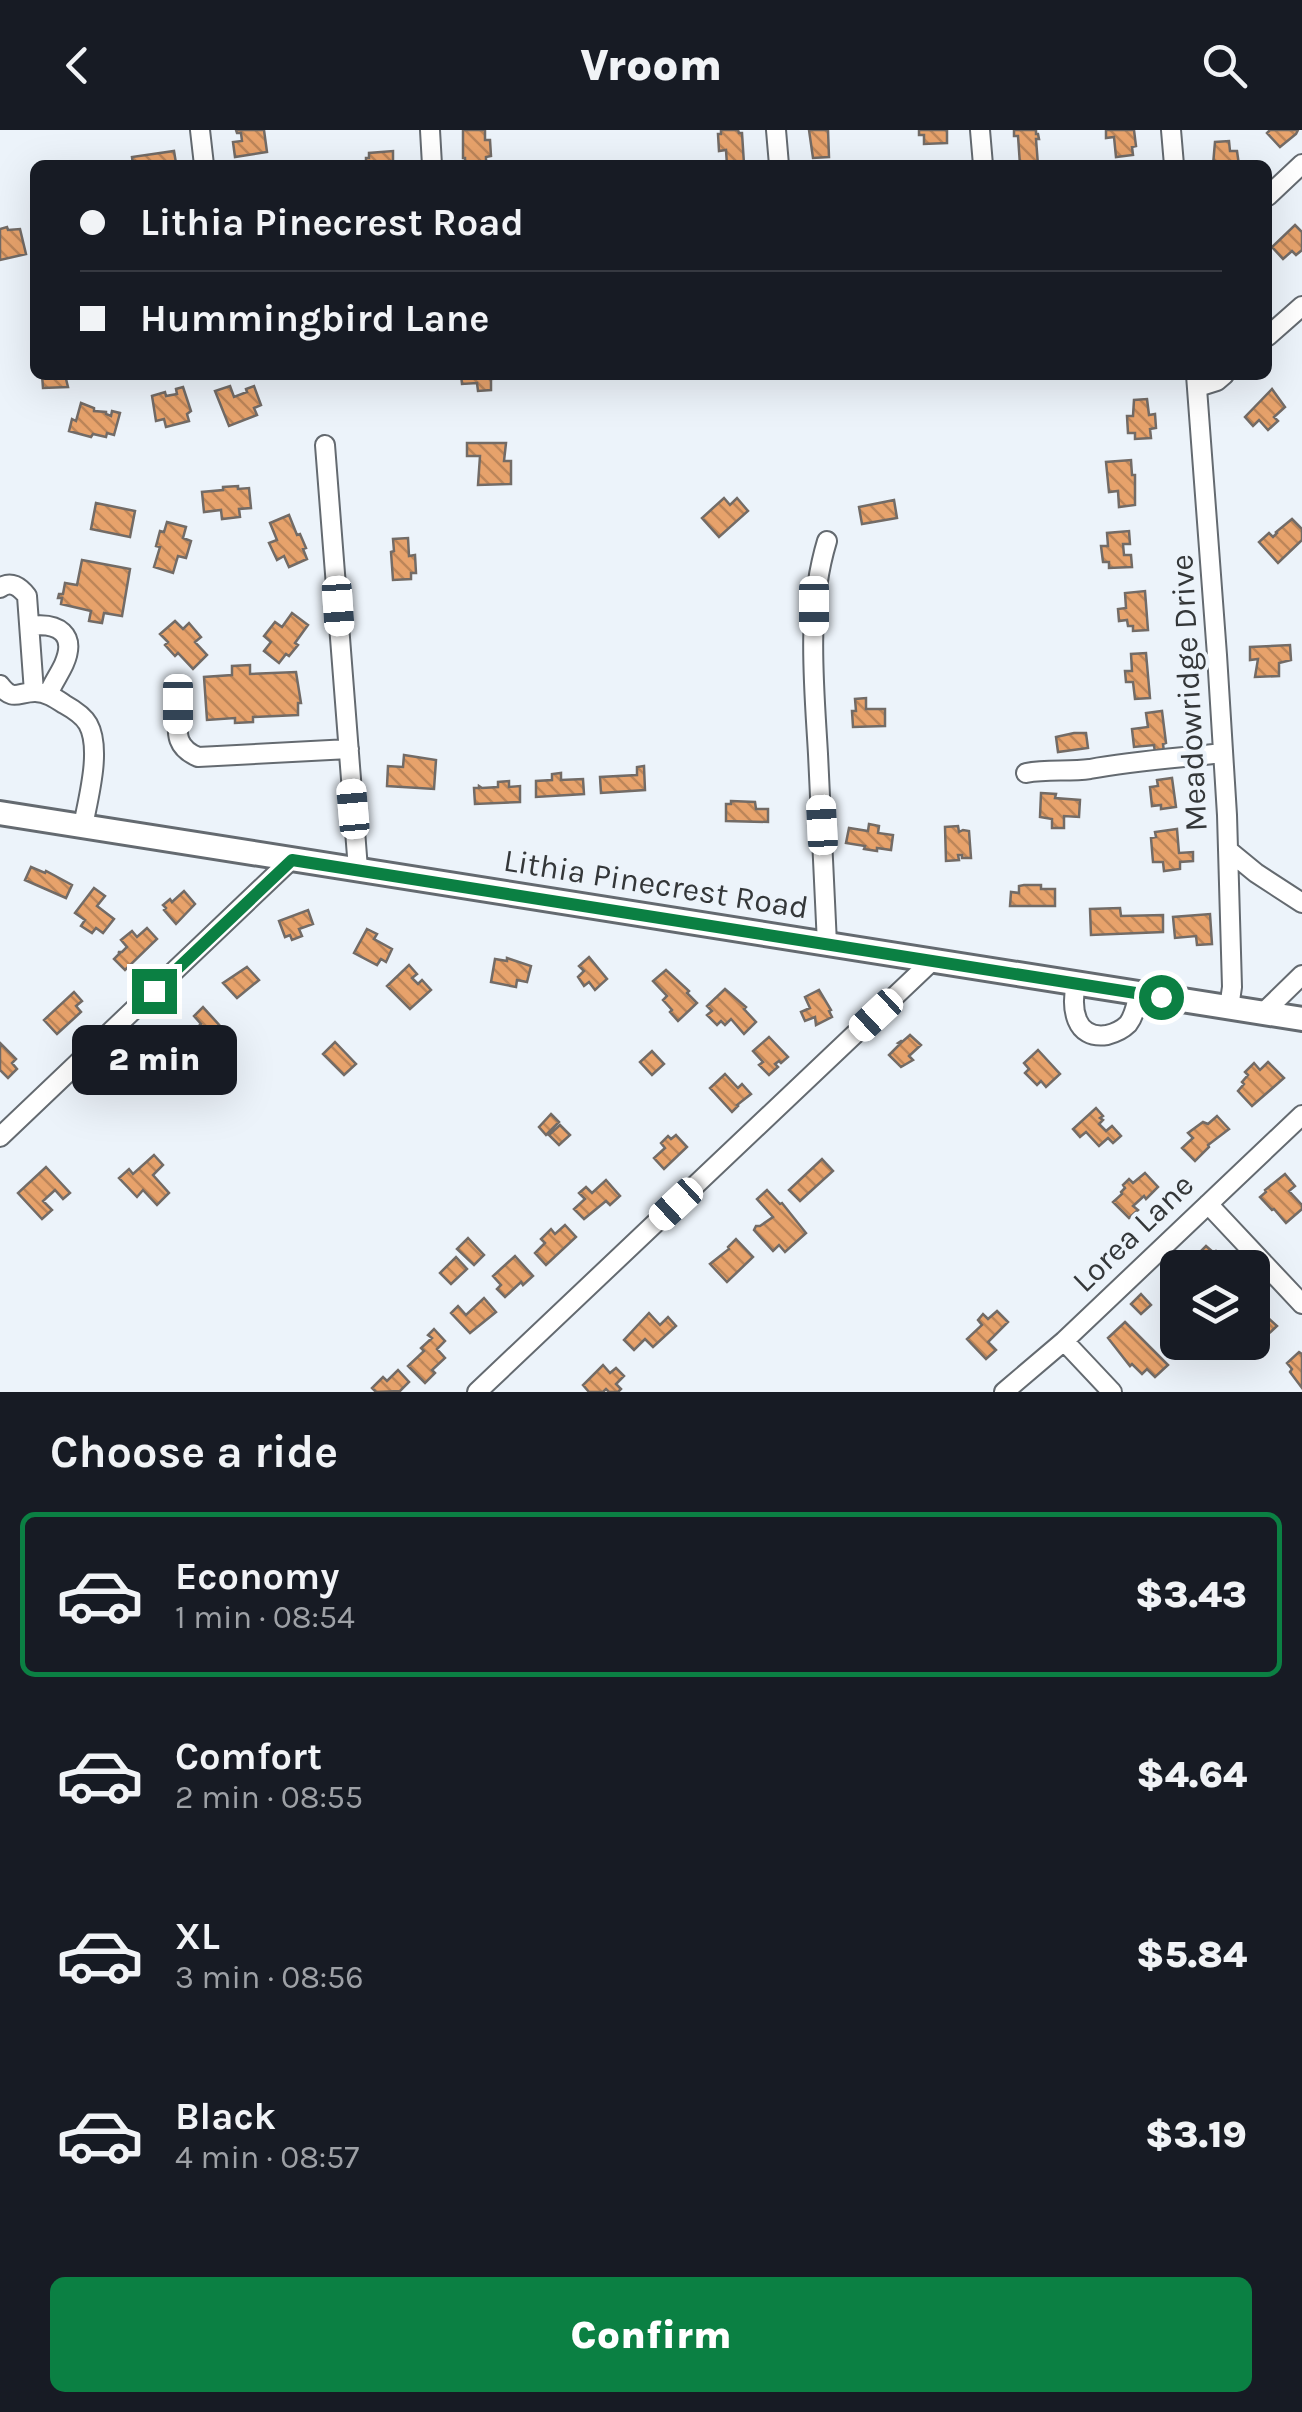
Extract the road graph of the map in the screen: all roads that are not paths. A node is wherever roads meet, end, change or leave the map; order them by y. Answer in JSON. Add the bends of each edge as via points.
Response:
{"nodes":[{"id":1,"x":200,"y":130,"type":"edge"},
{"id":2,"x":430,"y":130,"type":"edge"},
{"id":3,"x":776,"y":130,"type":"edge"},
{"id":4,"x":980,"y":130,"type":"edge"},
{"id":5,"x":1172,"y":130,"type":"edge"},
{"id":6,"x":203,"y":160,"type":"edge"},
{"id":7,"x":432,"y":160,"type":"edge"},
{"id":8,"x":779,"y":160,"type":"edge"},
{"id":9,"x":983,"y":160,"type":"edge"},
{"id":10,"x":1174,"y":160,"type":"edge"},
{"id":11,"x":1302,"y":164,"type":"edge"},
{"id":12,"x":1272,"y":192,"type":"edge"},
{"id":13,"x":1302,"y":306,"type":"edge"},
{"id":14,"x":1272,"y":332,"type":"edge"},
{"id":15,"x":1197,"y":381,"type":"edge"},
{"id":16,"x":325,"y":444,"type":"dead end"},
{"id":17,"x":827,"y":542,"type":"dead end"},
{"id":18,"x":0,"y":588,"type":"edge"},
{"id":19,"x":30,"y":626,"type":"junction"},
{"id":20,"x":0,"y":685,"type":"edge"},
{"id":21,"x":41,"y":693,"type":"junction"},
{"id":22,"x":178,"y":704,"type":"dead end"},
{"id":23,"x":348,"y":750,"type":"junction"},
{"id":24,"x":1223,"y":753,"type":"junction"},
{"id":25,"x":1026,"y":773,"type":"dead end"},
{"id":26,"x":0,"y":812,"type":"edge"},
{"id":27,"x":83,"y":826,"type":"junction"},
{"id":28,"x":1228,"y":850,"type":"junction"},
{"id":29,"x":292,"y":860,"type":"junction"},
{"id":30,"x":358,"y":869,"type":"junction"},
{"id":31,"x":1302,"y":903,"type":"edge"},
{"id":32,"x":827,"y":944,"type":"junction"},
{"id":33,"x":932,"y":961,"type":"junction"},
{"id":34,"x":1302,"y":975,"type":"edge"},
{"id":35,"x":1076,"y":984,"type":"junction"},
{"id":36,"x":1139,"y":994,"type":"junction"},
{"id":37,"x":1230,"y":1008,"type":"junction"},
{"id":38,"x":1263,"y":1013,"type":"junction"},
{"id":39,"x":1302,"y":1019,"type":"edge"},
{"id":40,"x":1302,"y":1115,"type":"edge"},
{"id":41,"x":0,"y":1138,"type":"edge"},
{"id":42,"x":1208,"y":1204,"type":"junction"},
{"id":43,"x":1302,"y":1304,"type":"edge"},
{"id":44,"x":1064,"y":1341,"type":"junction"},
{"id":45,"x":476,"y":1392,"type":"edge"},
{"id":46,"x":1004,"y":1392,"type":"edge"},
{"id":47,"x":1112,"y":1392,"type":"edge"}],
"edges":[{"from":1,"to":6,"type":"street"},
{"from":2,"to":7,"type":"street"},
{"from":3,"to":8,"type":"street"},
{"from":4,"to":9,"type":"street"},
{"from":5,"to":10,"type":"street"},
{"from":11,"to":12,"type":"street"},
{"from":13,"to":14,"type":"street"},
{"from":15,"to":24,"type":"street","name":"Meadowridge Drive"},
{"from":16,"to":23,"type":"street"},
{"from":17,"to":32,"type":"street","via":[[814,606],[814,686]]},
{"from":18,"to":19,"type":"street","via":[[13,584],[27,596]]},
{"from":19,"to":21,"type":"street"},
{"from":19,"to":21,"type":"street","via":[[56,626],[68,651]]},
{"from":20,"to":21,"type":"street","via":[[8,695]]},
{"from":21,"to":27,"type":"street","via":[[82,716],[93,738]]},
{"from":22,"to":23,"type":"street","via":[[178,739],[198,757]]},
{"from":23,"to":30,"type":"street"},
{"from":24,"to":25,"type":"street"},
{"from":24,"to":28,"type":"street","name":"Meadowridge Drive"},
{"from":26,"to":27,"type":"main road","name":"Lithia Pinecrest Road"},
{"from":27,"to":29,"type":"main road","name":"Lithia Pinecrest Road"},
{"from":28,"to":31,"type":"street"},
{"from":28,"to":37,"type":"street","name":"Meadowridge Drive"},
{"from":29,"to":30,"type":"main road","name":"Lithia Pinecrest Road"},
{"from":29,"to":41,"type":"street"},
{"from":30,"to":32,"type":"main road","name":"Lithia Pinecrest Road"},
{"from":32,"to":33,"type":"main road","name":"Lithia Pinecrest Road"},
{"from":33,"to":35,"type":"main road","name":"Lithia Pinecrest Road"},
{"from":33,"to":45,"type":"street"},
{"from":34,"to":38,"type":"street"},
{"from":35,"to":36,"type":"main road","name":"Lithia Pinecrest Road"},
{"from":35,"to":36,"type":"street","via":[[1073,1010],[1096,1035],[1124,1028]]},
{"from":36,"to":37,"type":"main road","name":"Lithia Pinecrest Road"},
{"from":37,"to":38,"type":"main road","name":"Lithia Pinecrest Road"},
{"from":38,"to":39,"type":"main road","name":"Lithia Pinecrest Road"},
{"from":40,"to":42,"type":"street","name":"Lorea Lane"},
{"from":42,"to":43,"type":"street"},
{"from":42,"to":44,"type":"street","name":"Lorea Lane"},
{"from":44,"to":46,"type":"street","name":"Lorea Lane"},
{"from":44,"to":47,"type":"street"}]}
